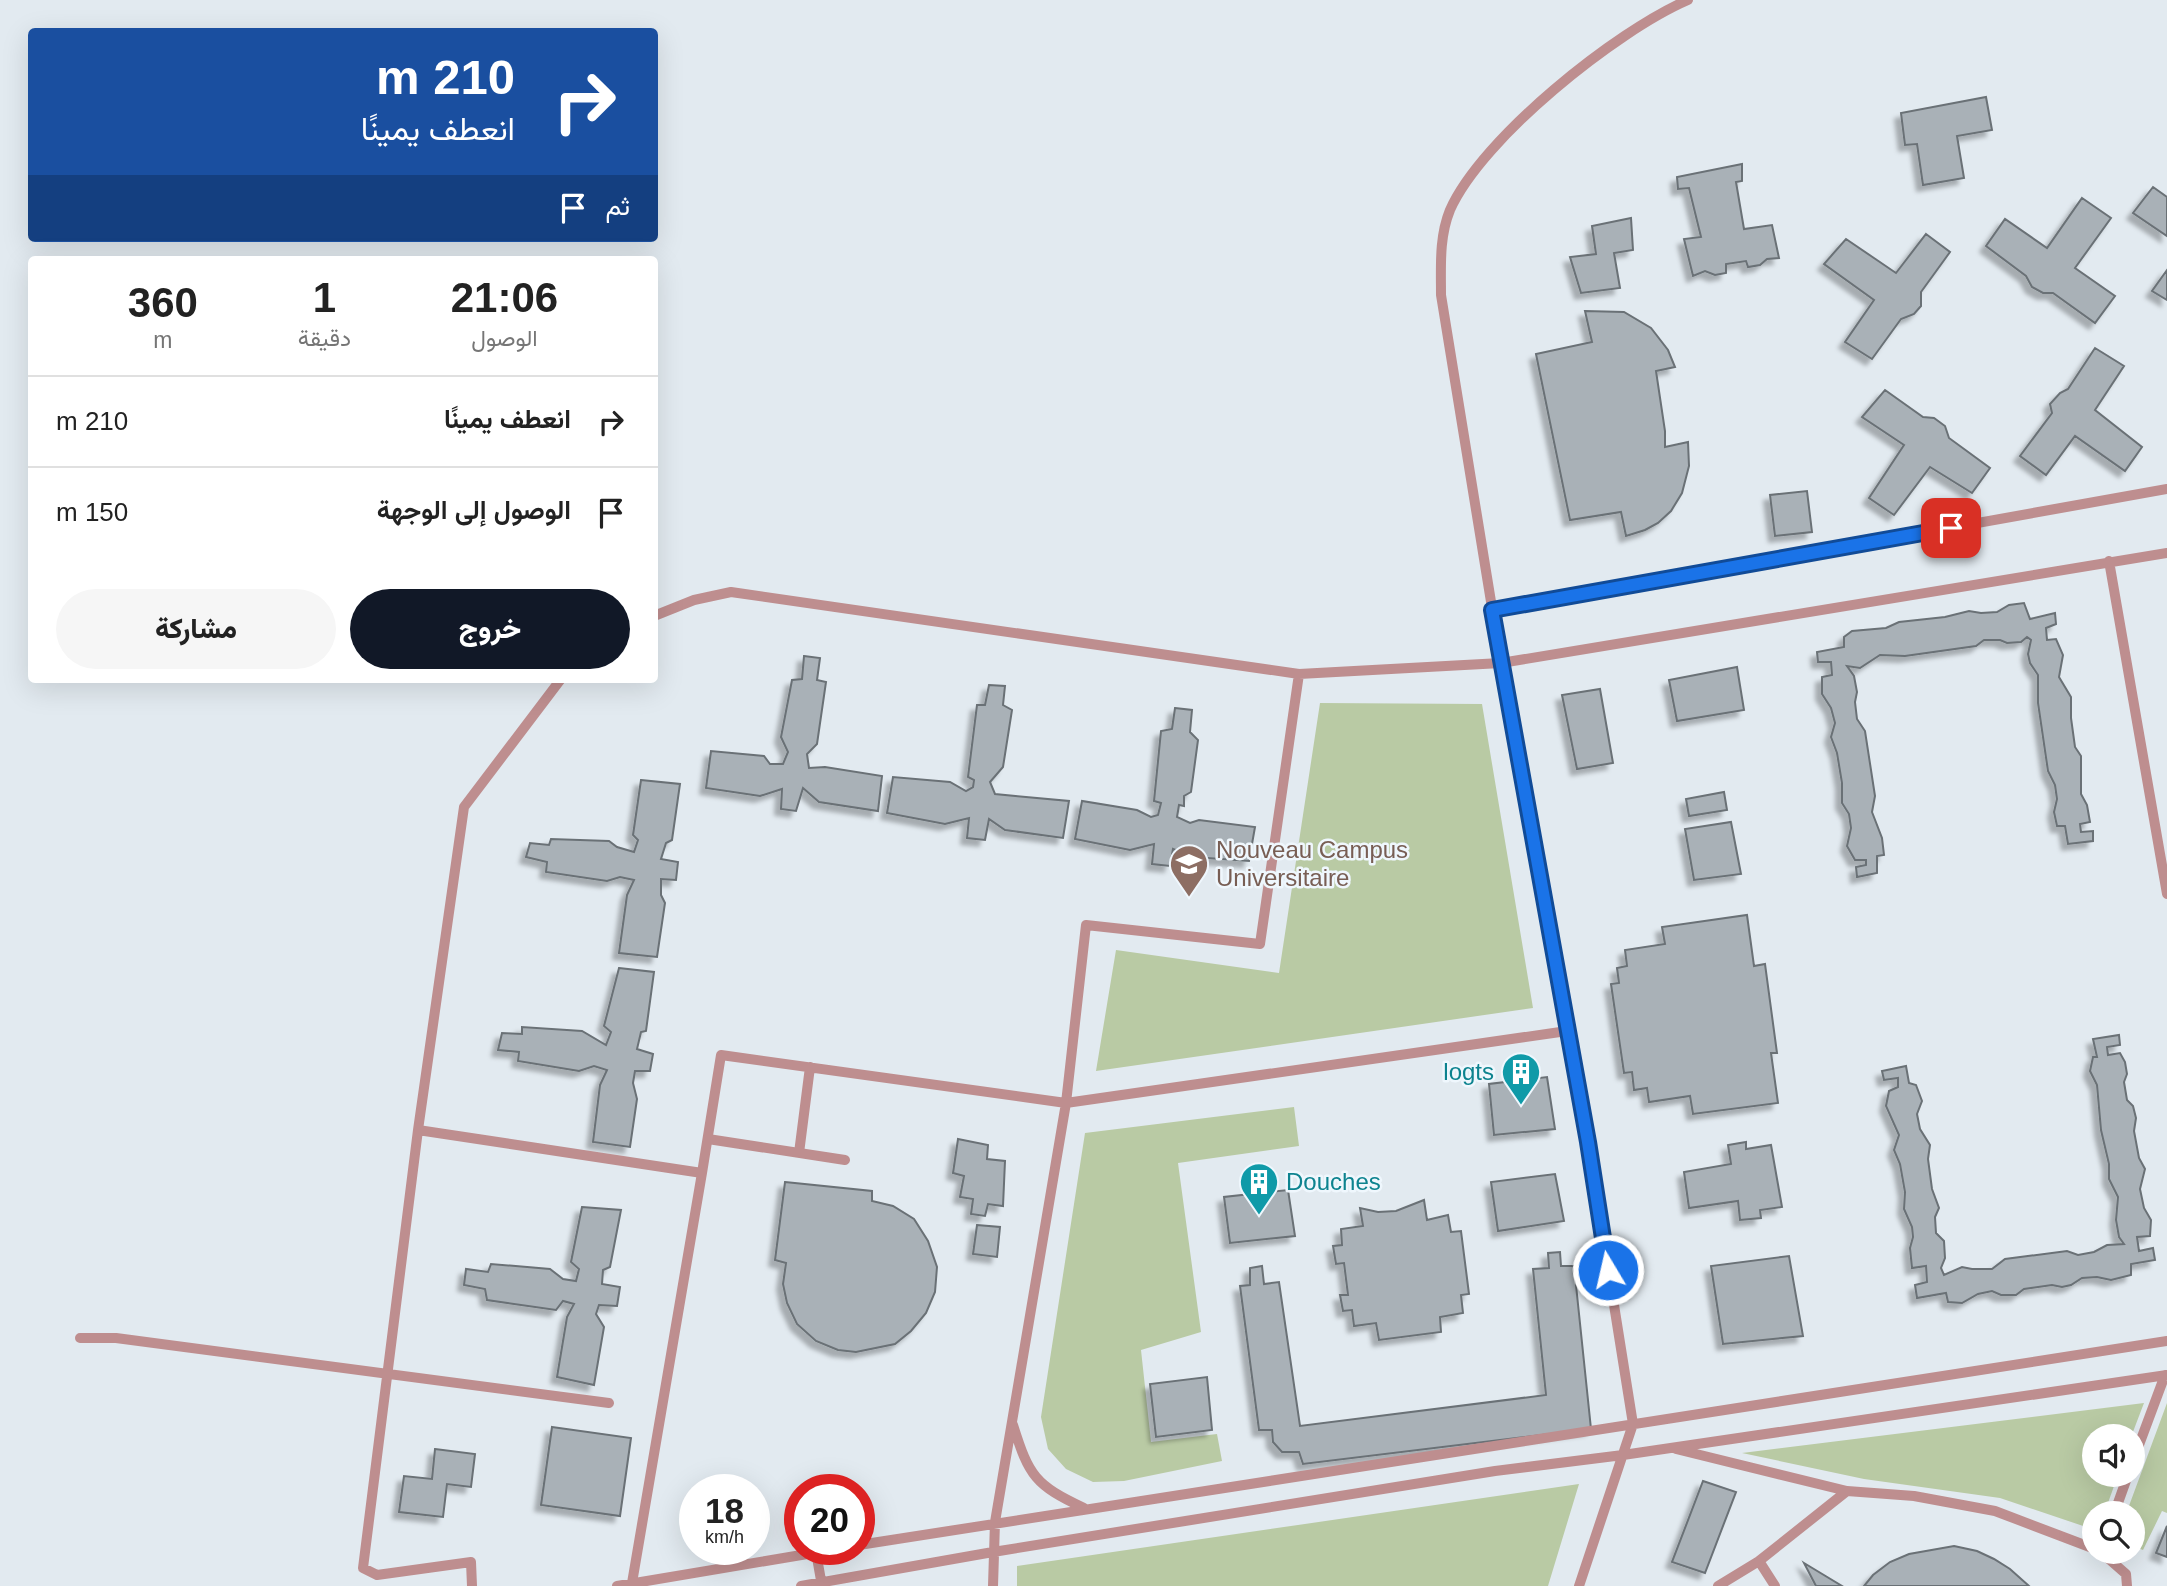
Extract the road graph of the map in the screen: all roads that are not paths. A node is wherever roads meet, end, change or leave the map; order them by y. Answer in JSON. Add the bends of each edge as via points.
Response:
{"nodes":[{"id":1,"x":1688,"y":0,"type":"edge"},
{"id":2,"x":2167,"y":489,"type":"edge"},
{"id":3,"x":2167,"y":553,"type":"edge"},
{"id":4,"x":2109,"y":561,"type":"junction"},
{"id":5,"x":1492,"y":610,"type":"junction"},
{"id":6,"x":658,"y":614,"type":"edge"},
{"id":7,"x":1501,"y":663,"type":"junction"},
{"id":8,"x":1299,"y":674,"type":"junction"},
{"id":9,"x":558,"y":683,"type":"edge"},
{"id":10,"x":2167,"y":894,"type":"edge"},
{"id":11,"x":1567,"y":1031,"type":"junction"},
{"id":12,"x":810,"y":1067,"type":"junction"},
{"id":13,"x":1066,"y":1104,"type":"junction"},
{"id":14,"x":418,"y":1130,"type":"junction"},
{"id":15,"x":708,"y":1139,"type":"junction"},
{"id":16,"x":799,"y":1153,"type":"junction"},
{"id":17,"x":845,"y":1160,"type":"dead end"},
{"id":18,"x":702,"y":1173,"type":"junction"},
{"id":19,"x":80,"y":1338,"type":"dead end"},
{"id":20,"x":2167,"y":1340,"type":"edge"},
{"id":21,"x":387,"y":1374,"type":"junction"},
{"id":22,"x":2166,"y":1375,"type":"edge"},
{"id":23,"x":609,"y":1403,"type":"dead end"},
{"id":24,"x":1012,"y":1423,"type":"junction"},
{"id":25,"x":1633,"y":1424,"type":"junction"},
{"id":26,"x":2145,"y":1430,"type":"edge"},
{"id":27,"x":1670,"y":1448,"type":"junction"},
{"id":28,"x":1623,"y":1455,"type":"junction"},
{"id":29,"x":1847,"y":1491,"type":"junction"},
{"id":30,"x":1084,"y":1508,"type":"junction"},
{"id":31,"x":995,"y":1522,"type":"junction"},
{"id":32,"x":875,"y":1542,"type":"edge"},
{"id":33,"x":2082,"y":1544,"type":"edge"},
{"id":34,"x":993,"y":1552,"type":"junction"},
{"id":35,"x":784,"y":1558,"type":"edge"},
{"id":36,"x":1759,"y":1561,"type":"junction"},
{"id":37,"x":2115,"y":1564,"type":"edge"},
{"id":38,"x":819,"y":1565,"type":"edge"},
{"id":39,"x":632,"y":1583,"type":"junction"},
{"id":40,"x":822,"y":1584,"type":"edge"},
{"id":41,"x":472,"y":1586,"type":"edge"},
{"id":42,"x":617,"y":1586,"type":"edge"},
{"id":43,"x":801,"y":1586,"type":"edge"},
{"id":44,"x":993,"y":1586,"type":"edge"},
{"id":45,"x":1579,"y":1586,"type":"edge"},
{"id":46,"x":1718,"y":1586,"type":"edge"},
{"id":47,"x":1775,"y":1586,"type":"edge"},
{"id":48,"x":2127,"y":1586,"type":"edge"}],
"edges":[{"from":1,"to":5,"type":"lane","via":[[1596,58],[1505,134],[1462,187],[1449,213],[1440,248],[1441,295]]},
{"from":2,"to":5,"type":"lane"},
{"from":3,"to":4,"type":"lane"},
{"from":4,"to":7,"type":"lane"},
{"from":4,"to":10,"type":"lane"},
{"from":5,"to":7,"type":"lane"},
{"from":6,"to":8,"type":"lane","via":[[731,592]]},
{"from":7,"to":8,"type":"lane"},
{"from":7,"to":11,"type":"lane"},
{"from":8,"to":13,"type":"lane","via":[[1260,944],[1086,925]]},
{"from":9,"to":14,"type":"lane","via":[[464,807]]},
{"from":11,"to":13,"type":"lane"},
{"from":11,"to":25,"type":"lane"},
{"from":12,"to":13,"type":"lane"},
{"from":12,"to":15,"type":"lane","via":[[721,1055]]},
{"from":12,"to":16,"type":"lane"},
{"from":13,"to":24,"type":"lane"},
{"from":14,"to":18,"type":"lane"},
{"from":14,"to":21,"type":"lane"},
{"from":15,"to":16,"type":"lane"},
{"from":15,"to":18,"type":"lane"},
{"from":16,"to":17,"type":"lane"},
{"from":18,"to":39,"type":"lane"},
{"from":19,"to":21,"type":"lane","via":[[116,1338]]},
{"from":20,"to":25,"type":"lane"},
{"from":21,"to":23,"type":"lane"},
{"from":21,"to":41,"type":"lane","via":[[363,1568],[377,1576],[471,1562]]},
{"from":22,"to":26,"type":"lane"},
{"from":22,"to":27,"type":"lane"},
{"from":24,"to":30,"type":"lane","via":[[1037,1480]]},
{"from":24,"to":31,"type":"lane"},
{"from":25,"to":28,"type":"lane"},
{"from":25,"to":30,"type":"lane"},
{"from":27,"to":28,"type":"lane"},
{"from":27,"to":29,"type":"lane"},
{"from":28,"to":34,"type":"lane","via":[[1495,1471]]},
{"from":28,"to":45,"type":"lane"},
{"from":29,"to":33,"type":"lane","via":[[1914,1496],[1995,1511]]},
{"from":29,"to":36,"type":"lane"},
{"from":30,"to":31,"type":"lane"},
{"from":31,"to":32,"type":"lane"},
{"from":31,"to":34,"type":"lane"},
{"from":34,"to":40,"type":"lane"},
{"from":34,"to":44,"type":"lane"},
{"from":35,"to":39,"type":"lane"},
{"from":36,"to":46,"type":"lane"},
{"from":36,"to":47,"type":"lane"},
{"from":37,"to":48,"type":"lane","via":[[2126,1574]]},
{"from":38,"to":40,"type":"lane"},
{"from":39,"to":42,"type":"lane"},
{"from":40,"to":43,"type":"lane"}]}
